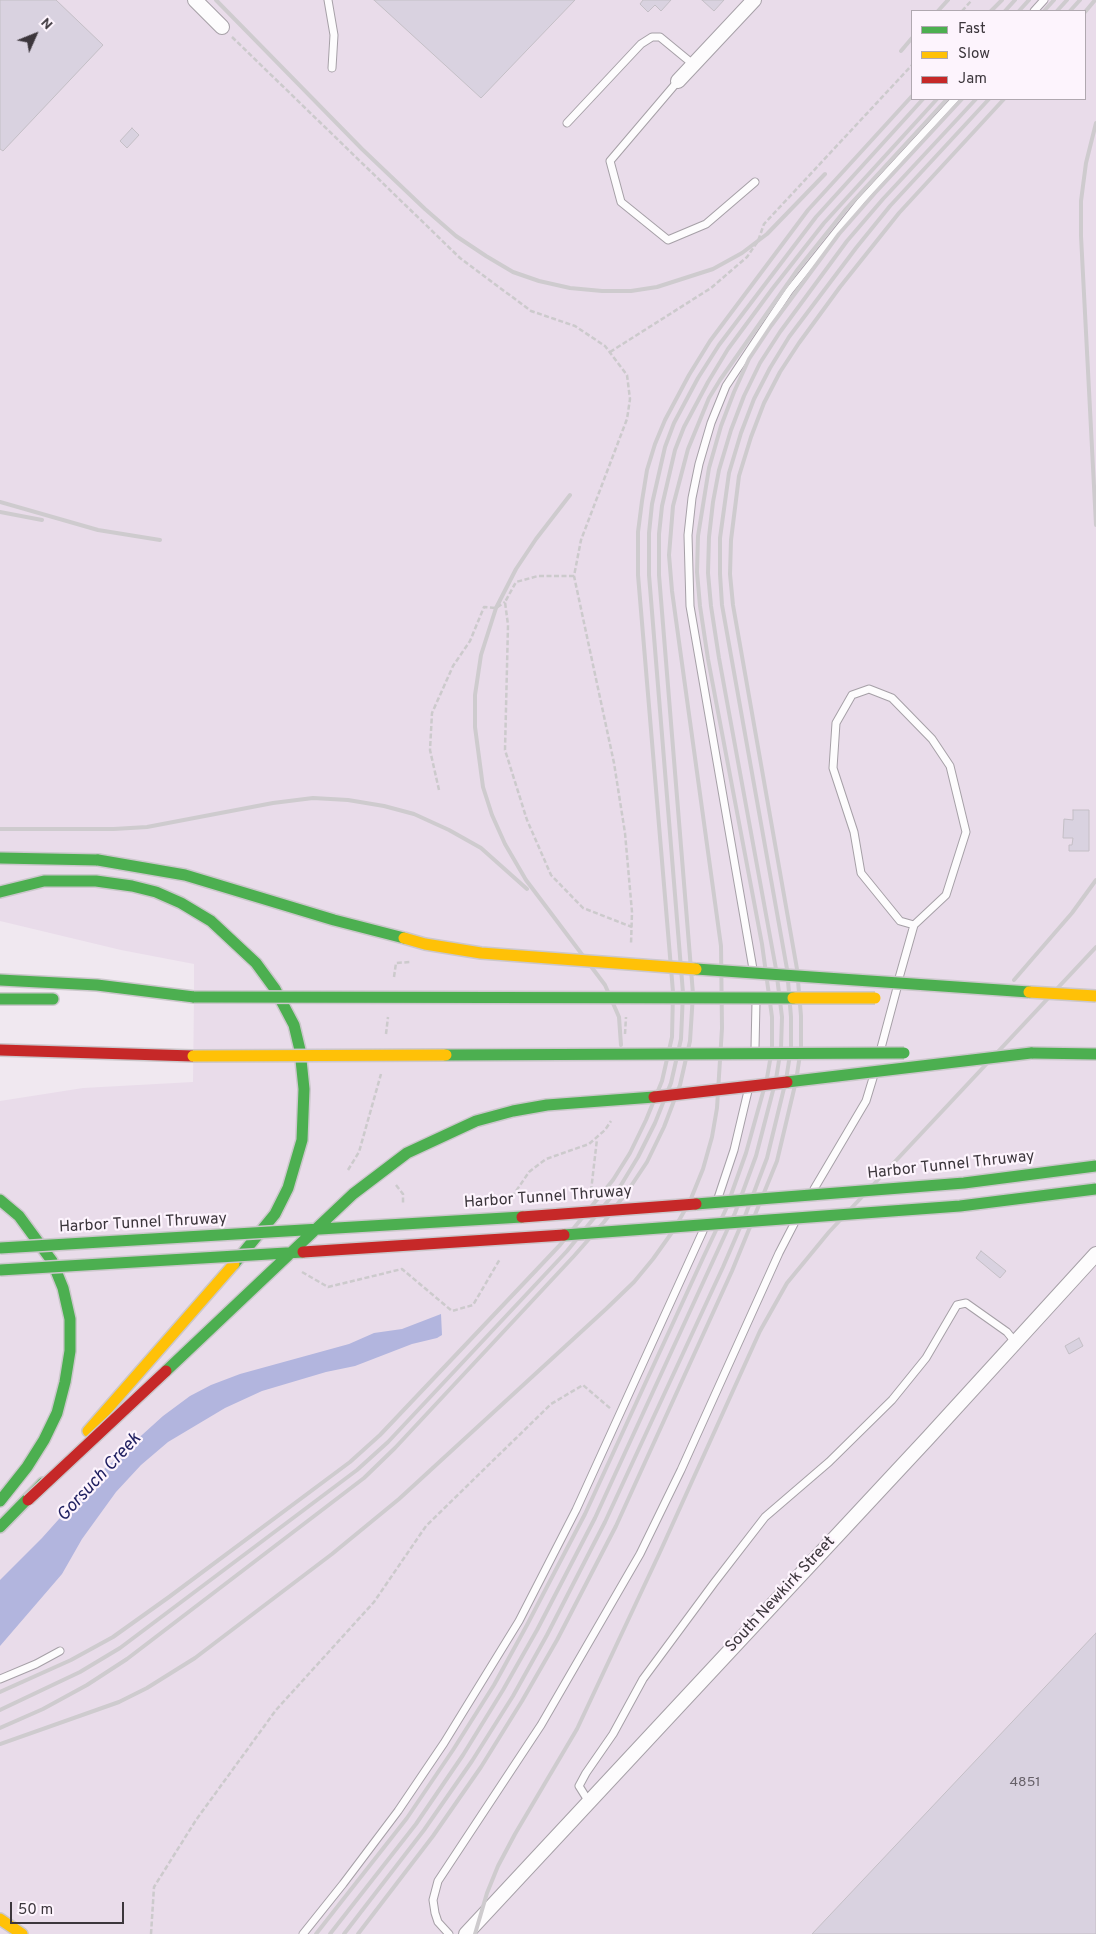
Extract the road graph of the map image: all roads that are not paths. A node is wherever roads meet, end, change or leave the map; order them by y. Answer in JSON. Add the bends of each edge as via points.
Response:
{"nodes":[{"id":1,"x":195,"y":0,"type":"edge"},
{"id":2,"x":328,"y":0,"type":"edge"},
{"id":3,"x":754,"y":0,"type":"edge"},
{"id":4,"x":1044,"y":0,"type":"edge"},
{"id":5,"x":1035,"y":10,"type":"edge"},
{"id":6,"x":222,"y":27,"type":"road end"},
{"id":7,"x":694,"y":65,"type":"junction"},
{"id":8,"x":332,"y":68,"type":"dead end"},
{"id":9,"x":678,"y":81,"type":"joint"},
{"id":10,"x":955,"y":100,"type":"edge"},
{"id":11,"x":567,"y":123,"type":"dead end"},
{"id":12,"x":755,"y":182,"type":"dead end"},
{"id":13,"x":0,"y":858,"type":"edge"},
{"id":14,"x":0,"y":892,"type":"edge"},
{"id":15,"x":914,"y":925,"type":"junction"},
{"id":16,"x":0,"y":980,"type":"edge"},
{"id":17,"x":754,"y":984,"type":"dead end"},
{"id":18,"x":755,"y":992,"type":"dead end"},
{"id":19,"x":194,"y":997,"type":"junction"},
{"id":20,"x":1096,"y":997,"type":"edge"},
{"id":21,"x":108,"y":998,"type":"dead end"},
{"id":22,"x":908,"y":998,"type":"dead end"},
{"id":23,"x":947,"y":998,"type":"dead end"},
{"id":24,"x":0,"y":999,"type":"edge"},
{"id":25,"x":61,"y":999,"type":"dead end"},
{"id":26,"x":0,"y":1050,"type":"edge"},
{"id":27,"x":911,"y":1053,"type":"dead end"},
{"id":28,"x":931,"y":1053,"type":"dead end"},
{"id":29,"x":1031,"y":1053,"type":"junction"},
{"id":30,"x":1096,"y":1054,"type":"edge"},
{"id":31,"x":754,"y":1058,"type":"dead end"},
{"id":32,"x":752,"y":1077,"type":"dead end"},
{"id":33,"x":1096,"y":1166,"type":"edge"},
{"id":34,"x":1096,"y":1189,"type":"edge"},
{"id":35,"x":0,"y":1200,"type":"edge"},
{"id":36,"x":0,"y":1248,"type":"edge"},
{"id":37,"x":1096,"y":1254,"type":"edge"},
{"id":38,"x":0,"y":1270,"type":"edge"},
{"id":39,"x":1016,"y":1342,"type":"junction"},
{"id":40,"x":28,"y":1500,"type":"junction"},
{"id":41,"x":0,"y":1501,"type":"edge"},
{"id":42,"x":0,"y":1527,"type":"edge"},
{"id":43,"x":60,"y":1651,"type":"dead end"},
{"id":44,"x":0,"y":1679,"type":"edge"},
{"id":45,"x":589,"y":1802,"type":"junction"},
{"id":46,"x":0,"y":1919,"type":"edge"},
{"id":47,"x":22,"y":1934,"type":"edge"},
{"id":48,"x":303,"y":1934,"type":"edge"},
{"id":49,"x":449,"y":1934,"type":"edge"},
{"id":50,"x":466,"y":1934,"type":"edge"}],
"edges":[{"from":1,"to":6,"type":"street"},
{"from":2,"to":8,"type":"lane","via":[[334,35]]},
{"from":3,"to":7,"type":"street"},
{"from":4,"to":5,"type":"lane"},
{"from":7,"to":9,"type":"street"},
{"from":7,"to":11,"type":"lane","via":[[660,37],[652,37],[641,44]]},
{"from":9,"to":12,"type":"lane","via":[[610,161],[621,202],[668,240],[706,224]]},
{"from":10,"to":17,"type":"lane","via":[[861,201],[789,291],[726,386],[699,464],[688,535],[690,606]]},
{"from":13,"to":20,"type":"main road","bridge":true,"via":[[98,860],[185,875],[424,944],[481,953]]},
{"from":14,"to":40,"type":"main road","bridge":true,"via":[[44,881],[96,881],[156,892],[211,921],[256,963],[275,989],[294,1025],[304,1089],[304,1120],[296,1163],[275,1214]]},
{"from":15,"to":15,"type":"lane","via":[[946,895],[966,832],[950,766],[932,738],[892,698],[869,689],[852,695],[836,723],[833,768],[854,832],[861,873],[900,921]]},
{"from":15,"to":49,"type":"lane","via":[[866,1101],[779,1253],[725,1376],[640,1554],[541,1725],[438,1881],[433,1900],[434,1913]]},
{"from":16,"to":19,"type":"main road","via":[[89,984]]},
{"from":18,"to":31,"type":"lane"},
{"from":19,"to":21,"type":"main road"},
{"from":19,"to":22,"type":"main road","bridge":true},
{"from":20,"to":23,"type":"main road","bridge":true},
{"from":24,"to":25,"type":"main road"},
{"from":26,"to":27,"type":"main road","bridge":true,"via":[[193,1056]]},
{"from":28,"to":29,"type":"main road","bridge":true},
{"from":29,"to":30,"type":"main road"},
{"from":29,"to":40,"type":"main road","bridge":true,"via":[[647,1098],[548,1105],[476,1121],[441,1136],[407,1153],[353,1194]]},
{"from":32,"to":48,"type":"lane","via":[[734,1150],[715,1205],[576,1510],[519,1621],[444,1744],[398,1811]]},
{"from":33,"to":36,"type":"main road","name":"Harbor Tunnel Thruway","bridge":true,"via":[[964,1184],[768,1199],[526,1217]]},
{"from":34,"to":38,"type":"main road","bridge":true,"via":[[960,1206],[780,1220]]},
{"from":35,"to":41,"type":"main road","bridge":true,"via":[[19,1216],[52,1261],[64,1288],[70,1319],[70,1351],[56,1413],[27,1467]]},
{"from":37,"to":39,"type":"street","name":"South Newkirk Street"},
{"from":39,"to":45,"type":"street","name":"South Newkirk Street"},
{"from":39,"to":45,"type":"lane","via":[[966,1303],[958,1306],[926,1358],[892,1400],[765,1517],[708,1591],[643,1679],[613,1734],[586,1773],[579,1786]]},
{"from":40,"to":42,"type":"main road"},
{"from":43,"to":44,"type":"lane"},
{"from":45,"to":50,"type":"street","name":"South Newkirk Street"},
{"from":46,"to":47,"type":"main road"}]}
